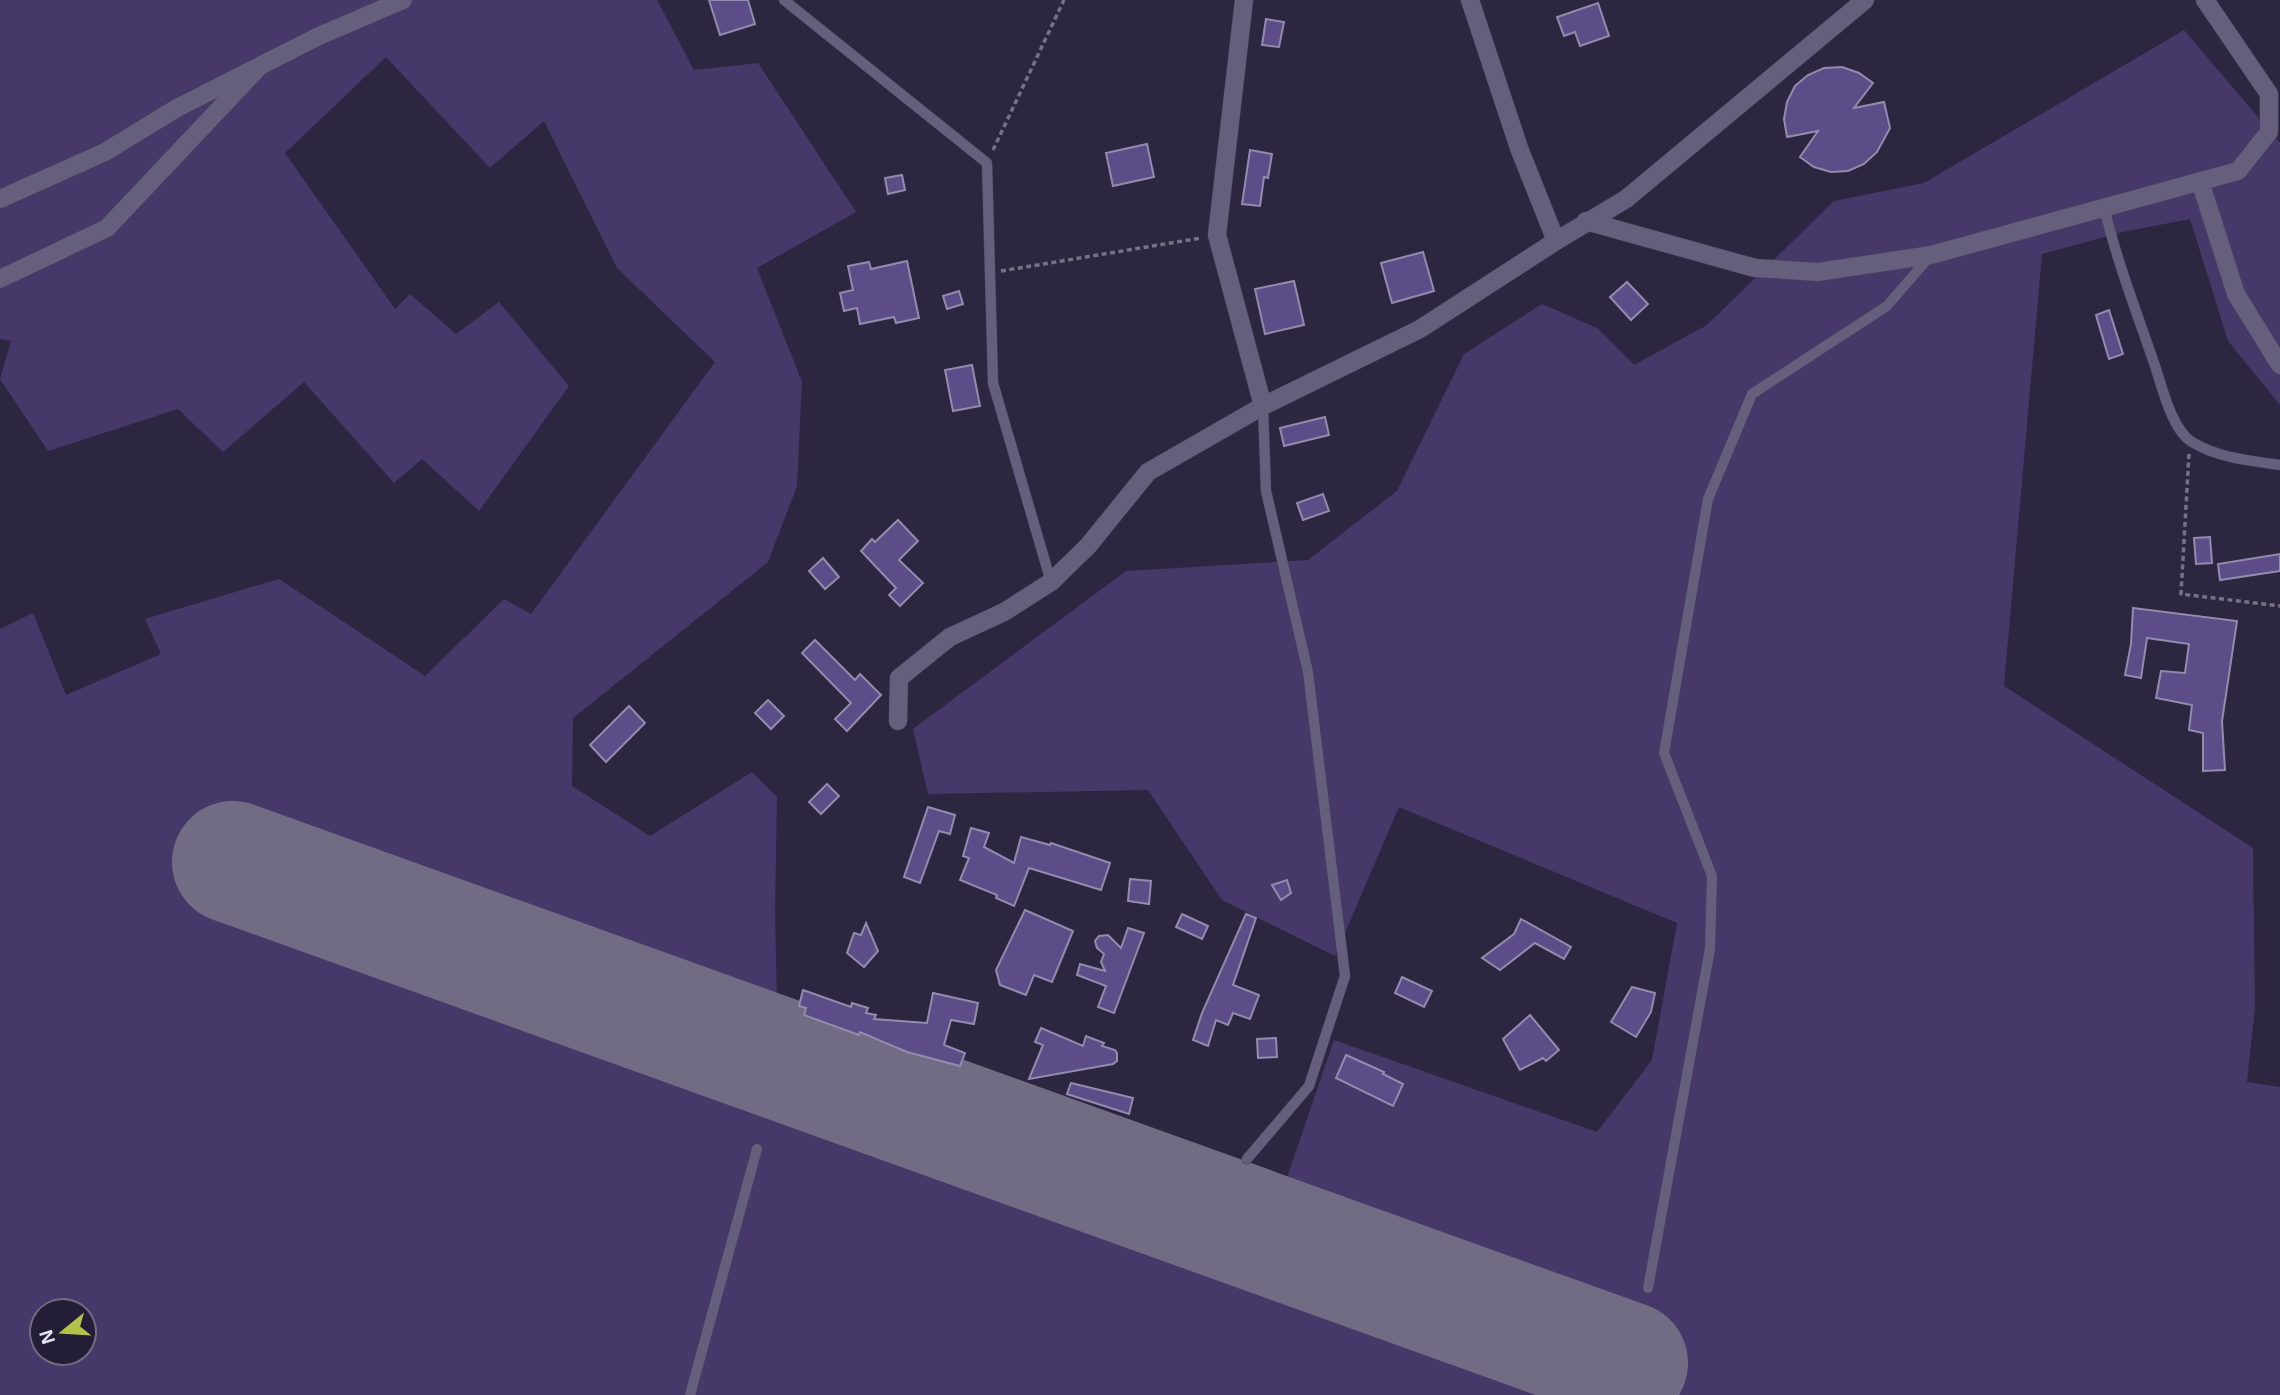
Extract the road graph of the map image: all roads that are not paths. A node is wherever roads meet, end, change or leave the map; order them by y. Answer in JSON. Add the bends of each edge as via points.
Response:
{"nodes":[{"id":1,"x":403,"y":0,"type":"edge"},
{"id":2,"x":784,"y":0,"type":"edge"},
{"id":3,"x":1244,"y":0,"type":"edge"},
{"id":4,"x":1470,"y":0,"type":"edge"},
{"id":5,"x":1865,"y":0,"type":"edge"},
{"id":6,"x":2205,"y":0,"type":"edge"},
{"id":7,"x":260,"y":66,"type":"junction"},
{"id":8,"x":2200,"y":181,"type":"junction"},
{"id":9,"x":0,"y":199,"type":"edge"},
{"id":10,"x":2104,"y":207,"type":"junction"},
{"id":11,"x":1586,"y":221,"type":"junction"},
{"id":12,"x":1556,"y":241,"type":"junction"},
{"id":13,"x":1931,"y":255,"type":"junction"},
{"id":14,"x":0,"y":279,"type":"edge"},
{"id":15,"x":2280,"y":365,"type":"edge"},
{"id":16,"x":1263,"y":406,"type":"junction"},
{"id":17,"x":2280,"y":465,"type":"edge"},
{"id":18,"x":1051,"y":582,"type":"junction"},
{"id":19,"x":898,"y":721,"type":"dead end"},
{"id":20,"x":757,"y":1149,"type":"dead end"},
{"id":21,"x":1247,"y":1159,"type":"dead end"},
{"id":22,"x":1648,"y":1288,"type":"dead end"},
{"id":23,"x":690,"y":1395,"type":"edge"}],
"edges":[{"from":1,"to":7,"type":"street"},
{"from":2,"to":18,"type":"lane","via":[[987,163],[993,383]]},
{"from":3,"to":16,"type":"street","via":[[1217,235]]},
{"from":4,"to":12,"type":"street","via":[[1519,148]]},
{"from":5,"to":11,"type":"street","via":[[1626,199]]},
{"from":6,"to":8,"type":"street","via":[[2269,94],[2269,132],[2238,171]]},
{"from":7,"to":9,"type":"street","via":[[177,108],[105,152]]},
{"from":7,"to":14,"type":"street","via":[[107,228]]},
{"from":8,"to":10,"type":"street"},
{"from":8,"to":15,"type":"street","via":[[2236,294]]},
{"from":10,"to":13,"type":"street"},
{"from":10,"to":17,"type":"lane","via":[[2168,410],[2190,441],[2228,457]]},
{"from":11,"to":12,"type":"street"},
{"from":11,"to":13,"type":"street","via":[[1755,268],[1818,272]]},
{"from":12,"to":16,"type":"street","via":[[1420,329]]},
{"from":13,"to":22,"type":"lane","via":[[1887,306],[1752,394],[1708,499],[1664,753],[1712,876],[1710,949]]},
{"from":16,"to":18,"type":"street","via":[[1148,472]]},
{"from":16,"to":21,"type":"lane","via":[[1266,491],[1308,672],[1345,976],[1309,1086]]},
{"from":18,"to":19,"type":"street","via":[[1004,612],[950,637],[898,678]]},
{"from":20,"to":23,"type":"lane"}]}
